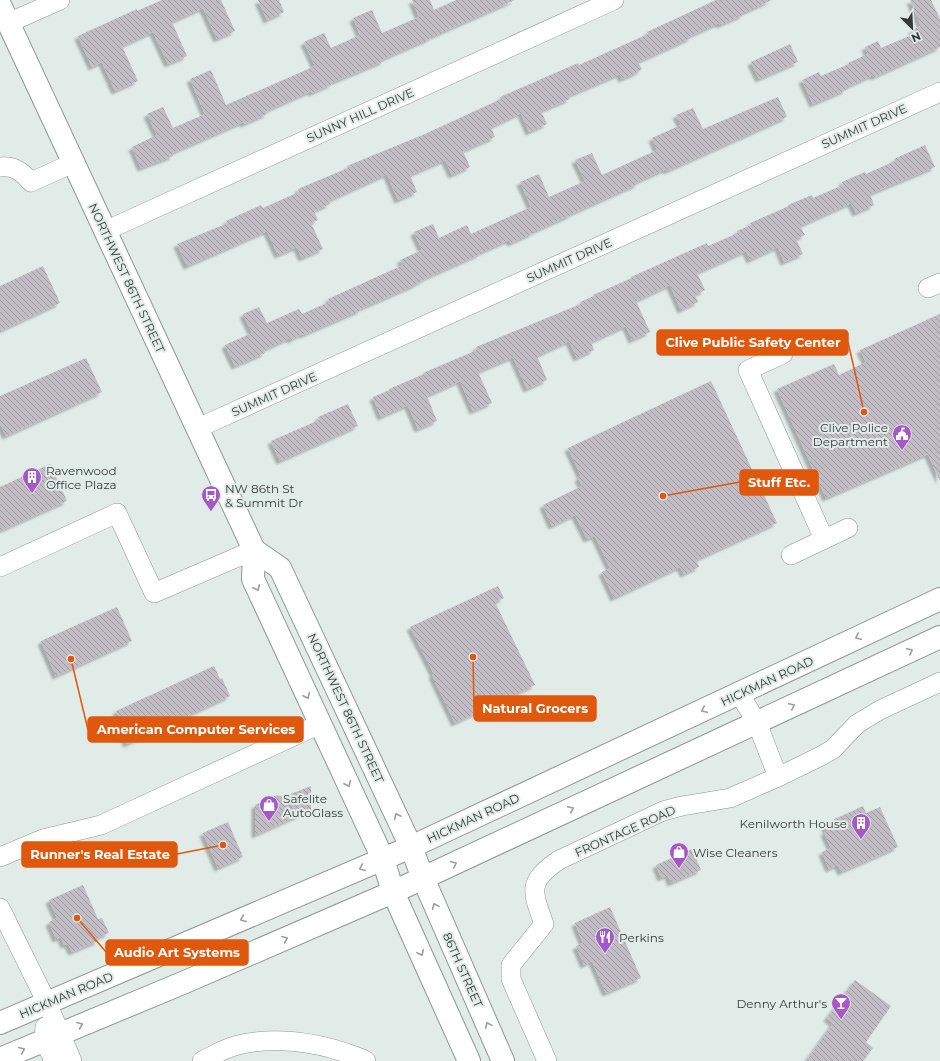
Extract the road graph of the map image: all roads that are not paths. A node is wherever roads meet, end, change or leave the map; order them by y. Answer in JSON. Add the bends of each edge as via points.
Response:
{"nodes":[{"id":1,"x":60,"y":0,"type":"edge"},
{"id":2,"x":614,"y":0,"type":"edge"},
{"id":3,"x":4,"y":14,"type":"edge"},
{"id":4,"x":940,"y":92,"type":"edge"},
{"id":5,"x":73,"y":163,"type":"junction"},
{"id":6,"x":0,"y":167,"type":"edge"},
{"id":7,"x":105,"y":231,"type":"junction"},
{"id":8,"x":783,"y":354,"type":"dead end"},
{"id":9,"x":198,"y":428,"type":"junction"},
{"id":10,"x":848,"y":528,"type":"dead end"},
{"id":11,"x":824,"y":539,"type":"junction"},
{"id":12,"x":254,"y":550,"type":"junction"},
{"id":13,"x":791,"y":555,"type":"dead end"},
{"id":14,"x":0,"y":567,"type":"edge"},
{"id":15,"x":940,"y":599,"type":"edge"},
{"id":16,"x":940,"y":637,"type":"edge"},
{"id":17,"x":940,"y":682,"type":"edge"},
{"id":18,"x":740,"y":693,"type":"junction"},
{"id":19,"x":757,"y":723,"type":"junction"},
{"id":20,"x":320,"y":724,"type":"junction"},
{"id":21,"x":778,"y":777,"type":"junction"},
{"id":22,"x":411,"y":847,"type":"junction"},
{"id":23,"x":0,"y":857,"type":"edge"},
{"id":24,"x":382,"y":859,"type":"junction"},
{"id":25,"x":422,"y":878,"type":"junction"},
{"id":26,"x":393,"y":892,"type":"junction"},
{"id":27,"x":0,"y":908,"type":"edge"},
{"id":28,"x":47,"y":1003,"type":"junction"},
{"id":29,"x":0,"y":1023,"type":"edge"},
{"id":30,"x":52,"y":1037,"type":"junction"},
{"id":31,"x":0,"y":1059,"type":"edge"},
{"id":32,"x":54,"y":1061,"type":"edge"},
{"id":33,"x":72,"y":1061,"type":"edge"},
{"id":34,"x":202,"y":1061,"type":"edge"},
{"id":35,"x":366,"y":1061,"type":"edge"},
{"id":36,"x":469,"y":1061,"type":"edge"},
{"id":37,"x":503,"y":1061,"type":"edge"},
{"id":38,"x":546,"y":1061,"type":"edge"}],
"edges":[{"from":1,"to":3,"type":"street"},
{"from":2,"to":7,"type":"street","name":"SUNNY HILL DRIVE"},
{"from":3,"to":5,"type":"main road","name":"NORTHWEST 86TH STREET"},
{"from":4,"to":9,"type":"street","name":"SUMMIT DRIVE"},
{"from":5,"to":6,"type":"street","via":[[31,182],[21,171]]},
{"from":5,"to":7,"type":"main road","name":"NORTHWEST 86TH STREET"},
{"from":7,"to":9,"type":"main road","name":"NORTHWEST 86TH STREET"},
{"from":8,"to":11,"type":"street","via":[[748,370]]},
{"from":9,"to":12,"type":"main road","name":"NORTHWEST 86TH STREET"},
{"from":10,"to":11,"type":"street"},
{"from":11,"to":13,"type":"street"},
{"from":12,"to":14,"type":"street","via":[[154,593],[117,513]]},
{"from":12,"to":20,"type":"main road","name":"NORTHWEST 86TH STREET","one_way":true,"via":[[253,579]]},
{"from":22,"to":12,"type":"main road","name":"NORTHWEST 86TH STREET","one_way":true,"via":[[280,568]]},
{"from":15,"to":18,"type":"main road","name":"HICKMAN ROAD","one_way":true},
{"from":19,"to":16,"type":"main road","one_way":true},
{"from":17,"to":21,"type":"street","name":"FRONTAGE ROAD","via":[[880,710],[857,724],[833,749]]},
{"from":18,"to":19,"type":"street"},
{"from":18,"to":22,"type":"main road","name":"HICKMAN ROAD","one_way":true},
{"from":19,"to":21,"type":"street"},
{"from":25,"to":19,"type":"main road","one_way":true},
{"from":20,"to":23,"type":"street","via":[[101,825],[43,839]]},
{"from":20,"to":24,"type":"main road","name":"NORTHWEST 86TH STREET","one_way":true},
{"from":21,"to":38,"type":"street","name":"FRONTAGE ROAD","via":[[730,798],[663,811],[559,860],[542,874],[536,883],[534,896],[544,924],[510,965],[510,979]]},
{"from":22,"to":24,"type":"main road","name":"HICKMAN ROAD"},
{"from":22,"to":25,"type":"main road","name":"NORTHWEST 86TH STREET"},
{"from":24,"to":26,"type":"main road","name":"NORTHWEST 86TH STREET"},
{"from":24,"to":28,"type":"main road","name":"HICKMAN ROAD","one_way":true},
{"from":25,"to":26,"type":"main road"},
{"from":37,"to":25,"type":"main road","name":"86TH STREET","one_way":true},
{"from":30,"to":26,"type":"main road","one_way":true},
{"from":26,"to":36,"type":"main road","one_way":true},
{"from":27,"to":28,"type":"street"},
{"from":28,"to":29,"type":"main road","name":"HICKMAN ROAD"},
{"from":28,"to":30,"type":"street"},
{"from":31,"to":30,"type":"main road","one_way":true},
{"from":30,"to":32,"type":"street"},
{"from":30,"to":33,"type":"street"},
{"from":34,"to":35,"type":"street","via":[[222,1050],[239,1045],[283,1041],[334,1049]]}]}
